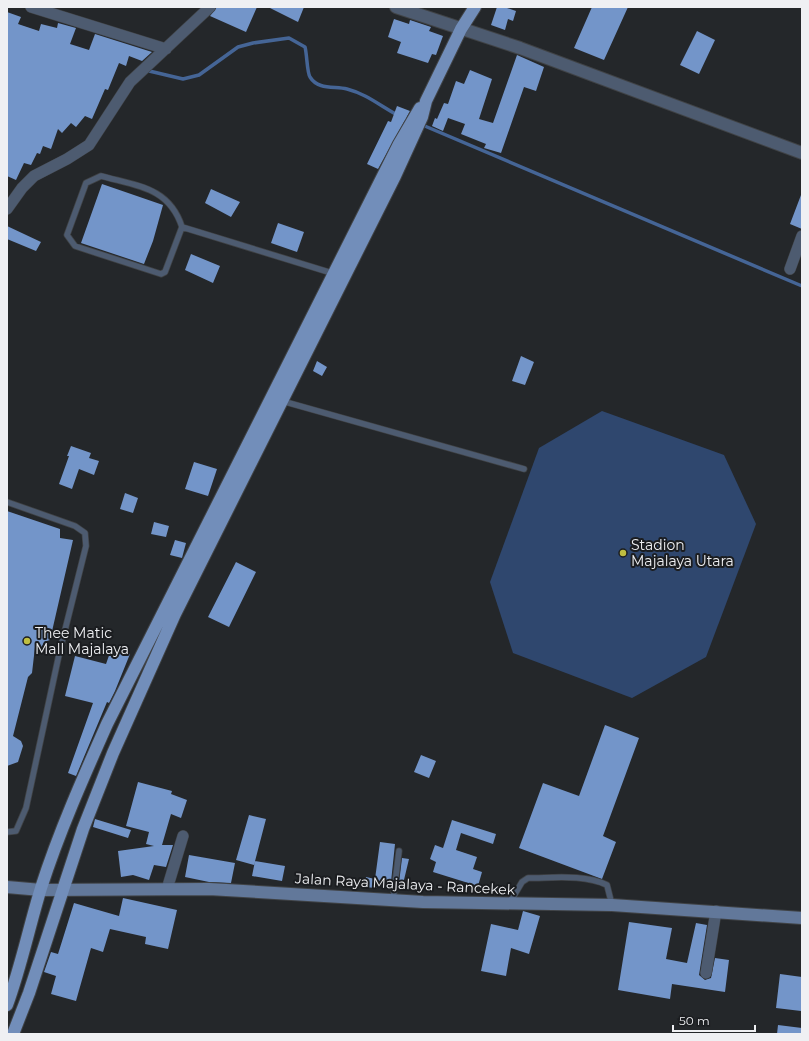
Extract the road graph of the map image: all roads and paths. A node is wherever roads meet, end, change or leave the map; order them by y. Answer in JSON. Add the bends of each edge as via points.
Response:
{"nodes":[{"id":1,"x":31,"y":7,"type":"edge"},
{"id":2,"x":210,"y":7,"type":"edge"},
{"id":3,"x":396,"y":7,"type":"edge"},
{"id":4,"x":475,"y":7,"type":"edge"},
{"id":5,"x":461,"y":29,"type":"junction"},
{"id":6,"x":166,"y":49,"type":"junction"},
{"id":7,"x":802,"y":153,"type":"edge"},
{"id":8,"x":7,"y":209,"type":"edge"},
{"id":9,"x":182,"y":227,"type":"junction"},
{"id":10,"x":802,"y":236,"type":"edge"},
{"id":11,"x":790,"y":269,"type":"dead end"},
{"id":12,"x":339,"y":276,"type":"junction"},
{"id":13,"x":282,"y":401,"type":"junction"},
{"id":14,"x":524,"y":470,"type":"dead end"},
{"id":15,"x":7,"y":502,"type":"edge"},
{"id":16,"x":7,"y":832,"type":"edge"},
{"id":17,"x":183,"y":836,"type":"dead end"},
{"id":18,"x":399,"y":851,"type":"dead end"},
{"id":19,"x":7,"y":887,"type":"edge"},
{"id":20,"x":41,"y":890,"type":"junction"},
{"id":21,"x":63,"y":890,"type":"junction"},
{"id":22,"x":167,"y":890,"type":"junction"},
{"id":23,"x":392,"y":900,"type":"junction"},
{"id":24,"x":509,"y":904,"type":"junction"},
{"id":25,"x":612,"y":905,"type":"junction"},
{"id":26,"x":716,"y":911,"type":"junction"},
{"id":27,"x":802,"y":918,"type":"edge"},
{"id":28,"x":706,"y":973,"type":"dead end"},
{"id":29,"x":7,"y":1005,"type":"edge"},
{"id":30,"x":13,"y":1034,"type":"edge"}],
"edges":[{"from":1,"to":6,"type":"street"},
{"from":2,"to":6,"type":"street"},
{"from":3,"to":5,"type":"street"},
{"from":4,"to":5,"type":"main road"},
{"from":5,"to":7,"type":"street","via":[[520,48]]},
{"from":5,"to":12,"type":"main road","via":[[426,101],[413,117]]},
{"from":6,"to":8,"type":"street","via":[[130,82],[89,145],[34,176]]},
{"from":9,"to":9,"type":"lane","via":[[178,213],[151,189],[101,176],[86,183],[67,235],[75,246],[161,274],[165,272]]},
{"from":9,"to":12,"type":"lane"},
{"from":10,"to":11,"type":"street"},
{"from":12,"to":13,"type":"main road"},
{"from":12,"to":20,"type":"main road","via":[[107,724],[77,791]]},
{"from":13,"to":14,"type":"lane"},
{"from":13,"to":21,"type":"main road","via":[[166,635],[110,760]]},
{"from":15,"to":16,"type":"lane","via":[[74,526],[85,534],[86,546],[60,650],[26,808],[16,831]]},
{"from":17,"to":22,"type":"street"},
{"from":18,"to":23,"type":"lane"},
{"from":19,"to":20,"type":"main road","name":"Jalan Raya Majalaya - Rancekek"},
{"from":20,"to":21,"type":"main road","name":"Jalan Raya Majalaya - Rancekek"},
{"from":20,"to":29,"type":"main road","via":[[20,969]]},
{"from":21,"to":22,"type":"main road","name":"Jalan Raya Majalaya - Rancekek"},
{"from":21,"to":30,"type":"main road"},
{"from":22,"to":23,"type":"main road","name":"Jalan Raya Majalaya - Rancekek","via":[[209,889]]},
{"from":23,"to":24,"type":"main road","name":"Jalan Raya Majalaya - Rancekek"},
{"from":24,"to":25,"type":"main road","name":"Jalan Raya Majalaya - Rancekek"},
{"from":24,"to":25,"type":"lane","via":[[522,882],[528,878],[578,878],[597,880],[607,885]]},
{"from":25,"to":26,"type":"main road","name":"Jalan Raya Majalaya - Rancekek"},
{"from":26,"to":27,"type":"main road","name":"Jalan Raya Majalaya - Rancekek"},
{"from":26,"to":28,"type":"street"}]}
